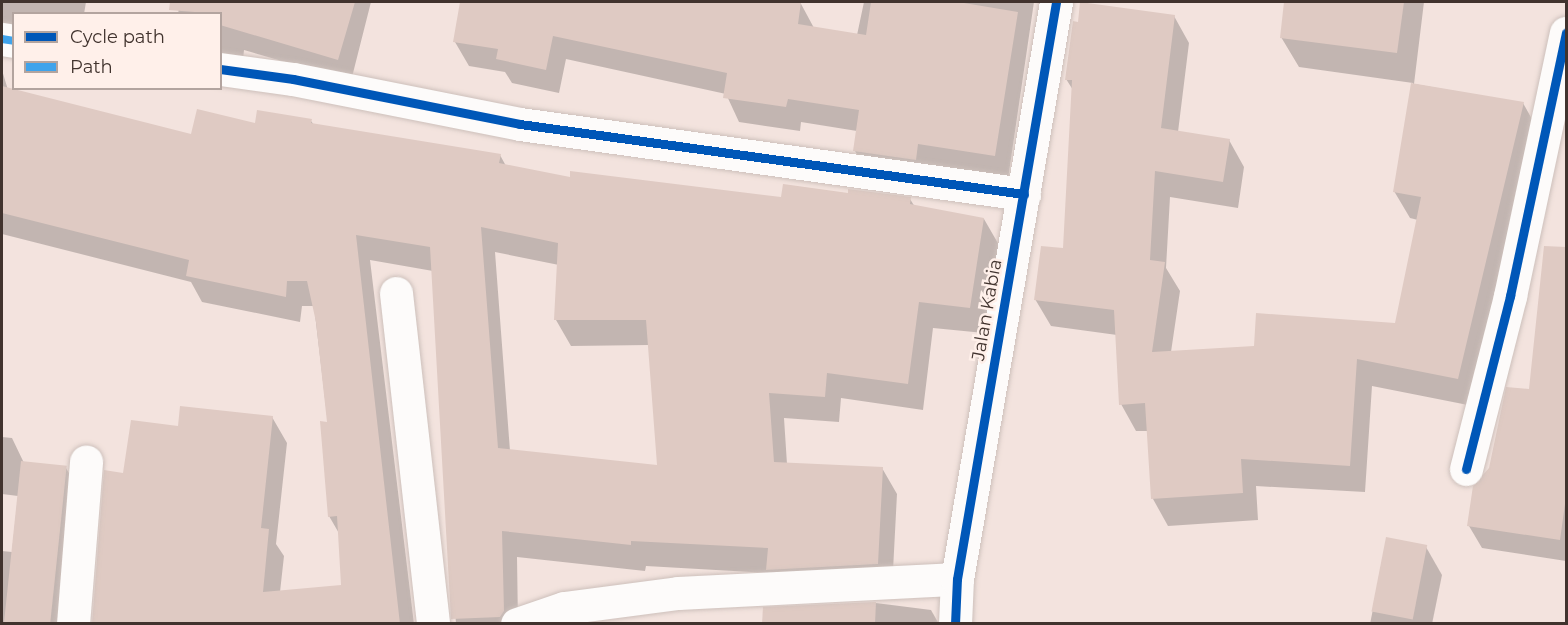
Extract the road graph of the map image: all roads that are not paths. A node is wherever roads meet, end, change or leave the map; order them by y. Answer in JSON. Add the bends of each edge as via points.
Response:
{"nodes":[{"id":1,"x":1056,"y":2,"type":"edge"},
{"id":2,"x":1566,"y":33,"type":"edge"},
{"id":3,"x":222,"y":69,"type":"edge"},
{"id":4,"x":1024,"y":194,"type":"junction"},
{"id":5,"x":396,"y":293,"type":"dead end"},
{"id":6,"x":86,"y":462,"type":"dead end"},
{"id":7,"x":1467,"y":469,"type":"dead end"},
{"id":8,"x":957,"y":579,"type":"junction"},
{"id":9,"x":73,"y":624,"type":"edge"},
{"id":10,"x":433,"y":624,"type":"edge"},
{"id":11,"x":518,"y":624,"type":"edge"},
{"id":12,"x":955,"y":624,"type":"edge"}],
"edges":[{"from":1,"to":4,"type":"street","name":"Jalan Kabia"},
{"from":2,"to":7,"type":"street","via":[[1510,296]]},
{"from":3,"to":4,"type":"street","via":[[293,79],[520,124]]},
{"from":4,"to":8,"type":"street","name":"Jalan Kabia"},
{"from":5,"to":10,"type":"street"},
{"from":6,"to":9,"type":"street"},
{"from":8,"to":11,"type":"street","via":[[678,593],[564,609]]},
{"from":8,"to":12,"type":"street","name":"Jalan Kabia"}]}
